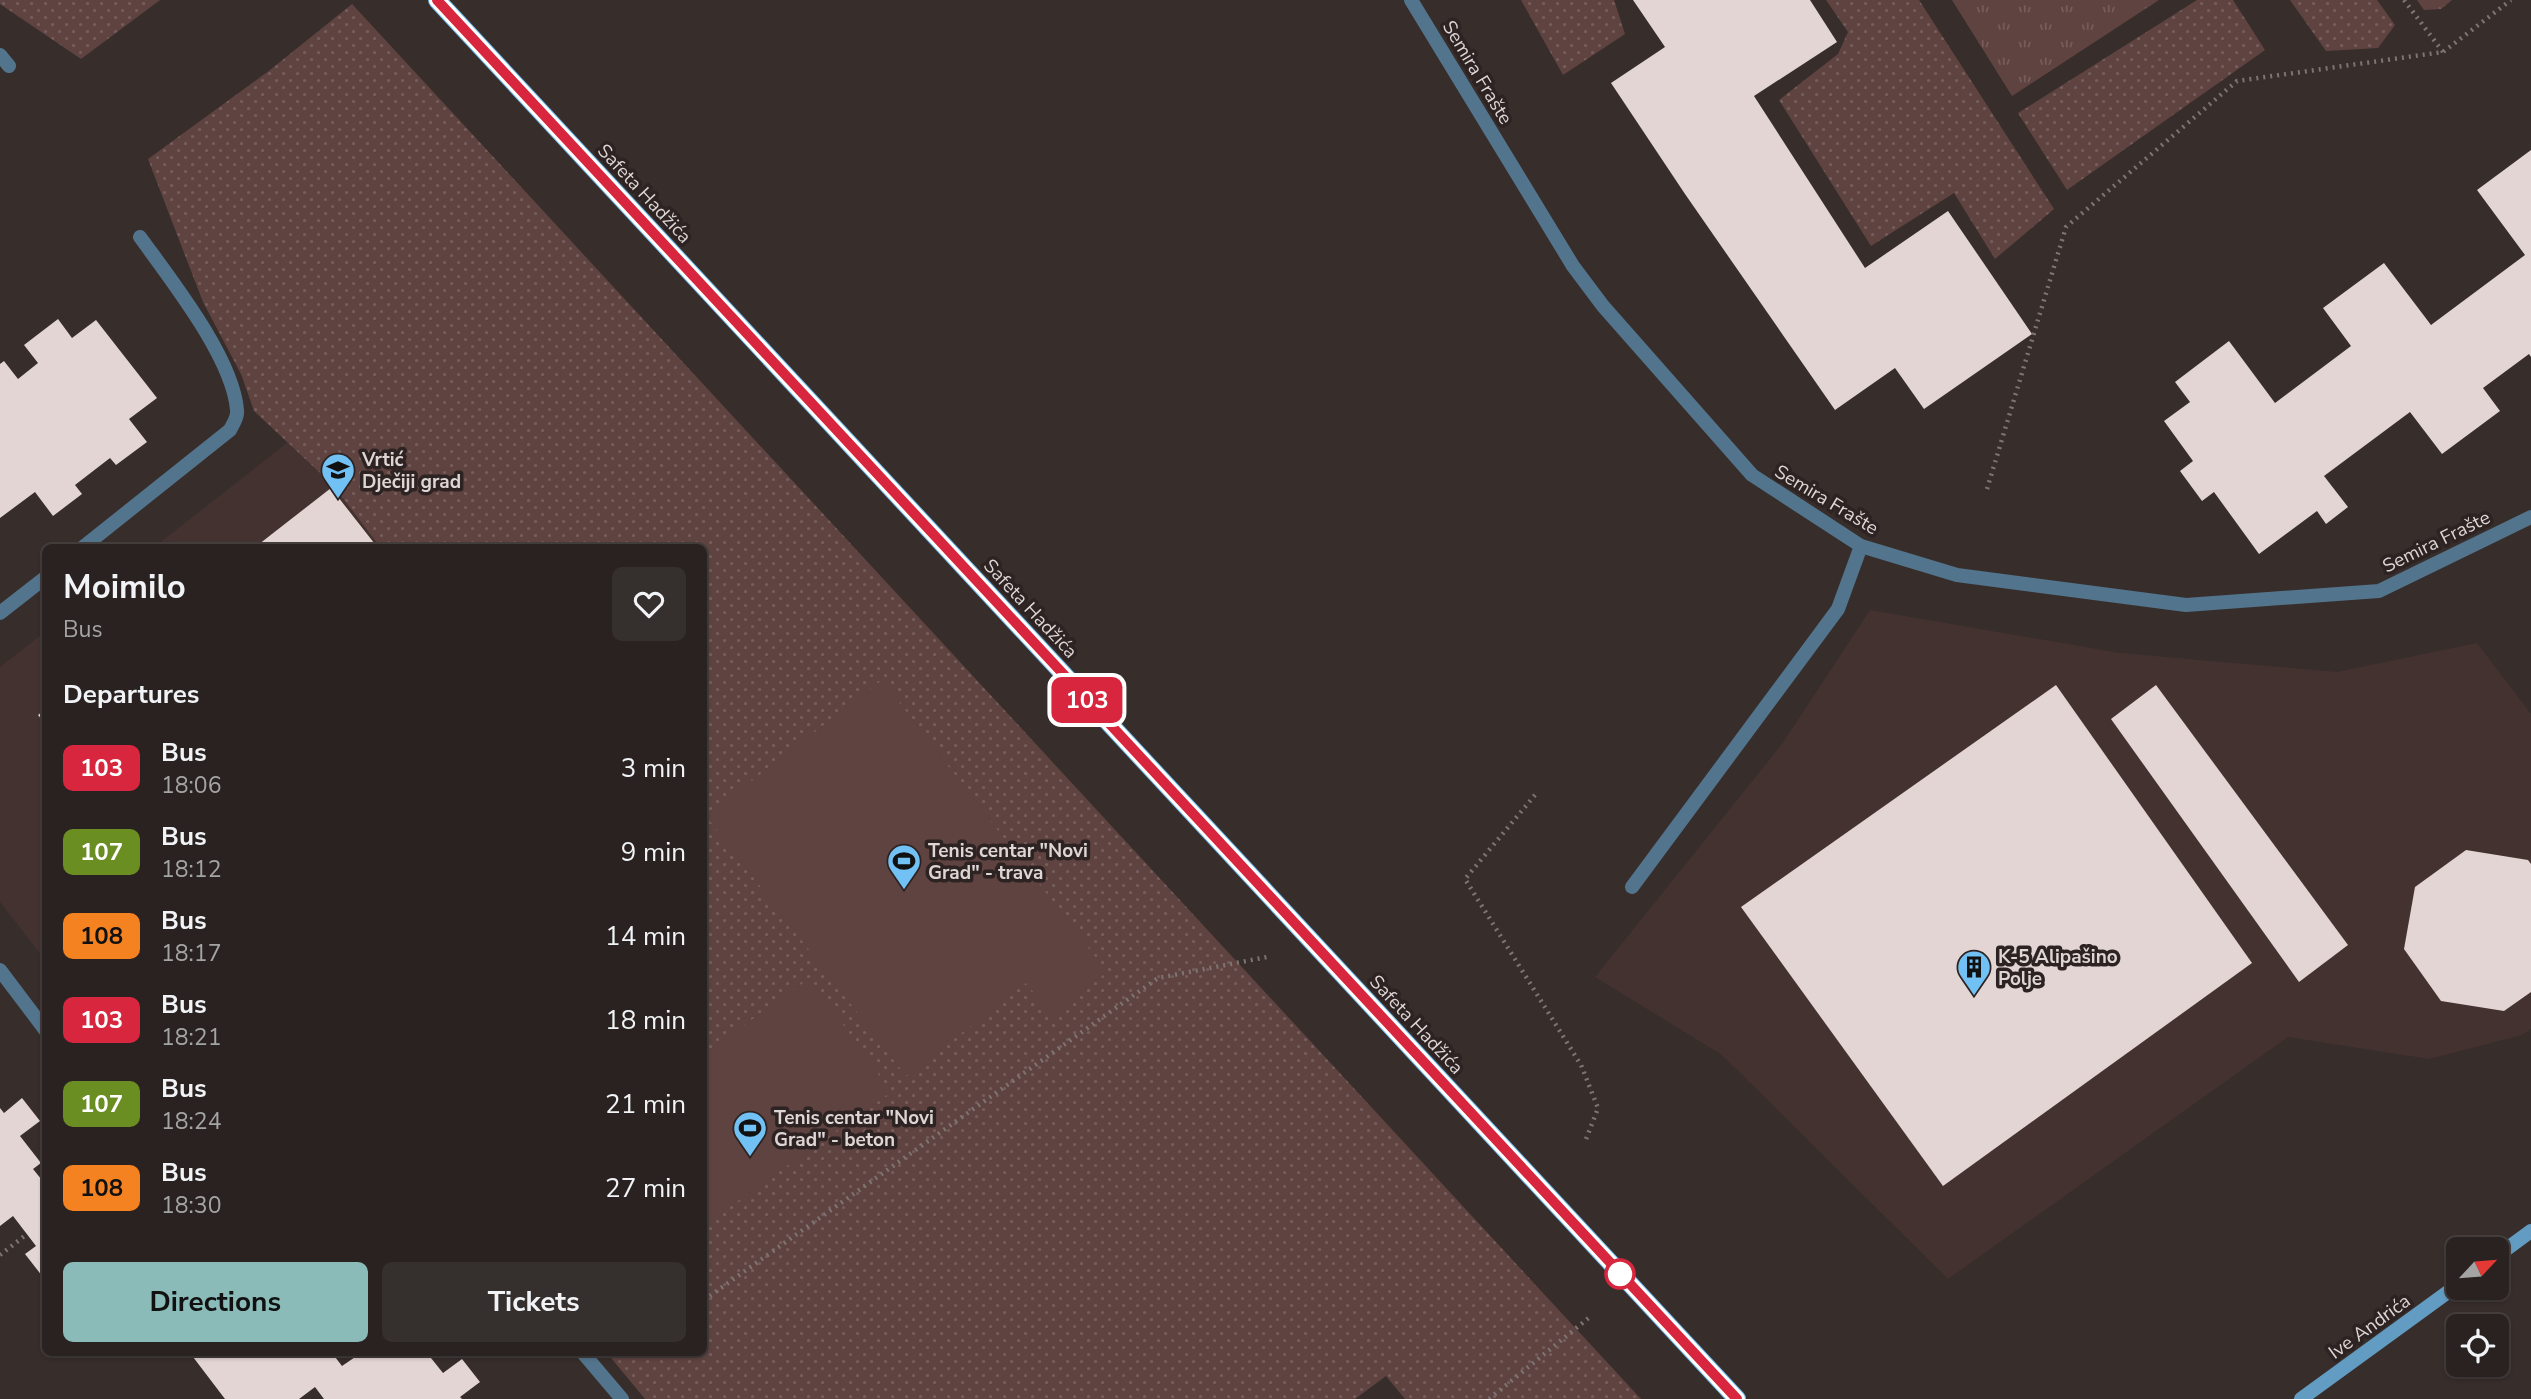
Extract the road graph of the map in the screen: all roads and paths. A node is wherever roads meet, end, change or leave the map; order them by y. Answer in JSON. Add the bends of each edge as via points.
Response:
{"nodes":[{"id":1,"x":436,"y":0,"type":"edge"},
{"id":2,"x":1411,"y":0,"type":"edge"},
{"id":3,"x":2404,"y":0,"type":"edge"},
{"id":4,"x":2511,"y":0,"type":"edge"},
{"id":5,"x":2443,"y":52,"type":"junction"},
{"id":6,"x":140,"y":237,"type":"dead end"},
{"id":7,"x":1987,"y":489,"type":"dead end"},
{"id":8,"x":2531,"y":517,"type":"edge"},
{"id":9,"x":87,"y":544,"type":"edge"},
{"id":10,"x":1861,"y":546,"type":"junction"},
{"id":11,"x":42,"y":580,"type":"edge"},
{"id":12,"x":0,"y":613,"type":"edge"},
{"id":13,"x":1535,"y":795,"type":"dead end"},
{"id":14,"x":1632,"y":887,"type":"dead end"},
{"id":15,"x":1267,"y":957,"type":"dead end"},
{"id":16,"x":0,"y":970,"type":"edge"},
{"id":17,"x":42,"y":1026,"type":"edge"},
{"id":18,"x":1585,"y":1142,"type":"dead end"},
{"id":19,"x":2531,"y":1231,"type":"edge"},
{"id":20,"x":27,"y":1234,"type":"dead end"},
{"id":21,"x":2510,"y":1246,"type":"edge"},
{"id":22,"x":0,"y":1255,"type":"edge"},
{"id":23,"x":2446,"y":1293,"type":"edge"},
{"id":24,"x":707,"y":1298,"type":"edge"},
{"id":25,"x":1591,"y":1316,"type":"dead end"},
{"id":26,"x":586,"y":1356,"type":"edge"},
{"id":27,"x":622,"y":1399,"type":"edge"},
{"id":28,"x":1489,"y":1399,"type":"edge"},
{"id":29,"x":1737,"y":1399,"type":"edge"},
{"id":30,"x":2301,"y":1399,"type":"edge"}],
"edges":[{"from":1,"to":29,"type":"main road","name":"Safeta Hadžića"},
{"from":2,"to":10,"type":"street","name":"Semira Frašte","via":[[1573,266],[1604,306],[1752,475]]},
{"from":3,"to":5,"type":"path"},
{"from":4,"to":5,"type":"path"},
{"from":5,"to":7,"type":"path","via":[[2237,81],[2066,227]]},
{"from":6,"to":9,"type":"street","via":[[190,307],[229,377],[238,413],[230,430]]},
{"from":8,"to":10,"type":"street","name":"Semira Frašte","via":[[2379,591],[2186,605],[1958,575]]},
{"from":10,"to":14,"type":"street","via":[[1838,609]]},
{"from":11,"to":12,"type":"street"},
{"from":13,"to":18,"type":"path","via":[[1465,879],[1581,1065],[1598,1108]]},
{"from":15,"to":24,"type":"path","via":[[1158,978]]},
{"from":16,"to":17,"type":"street"},
{"from":19,"to":21,"type":"main road"},
{"from":20,"to":22,"type":"path"},
{"from":23,"to":30,"type":"main road","name":"Ive Andrića"},
{"from":25,"to":28,"type":"path"},
{"from":26,"to":27,"type":"street"}]}
